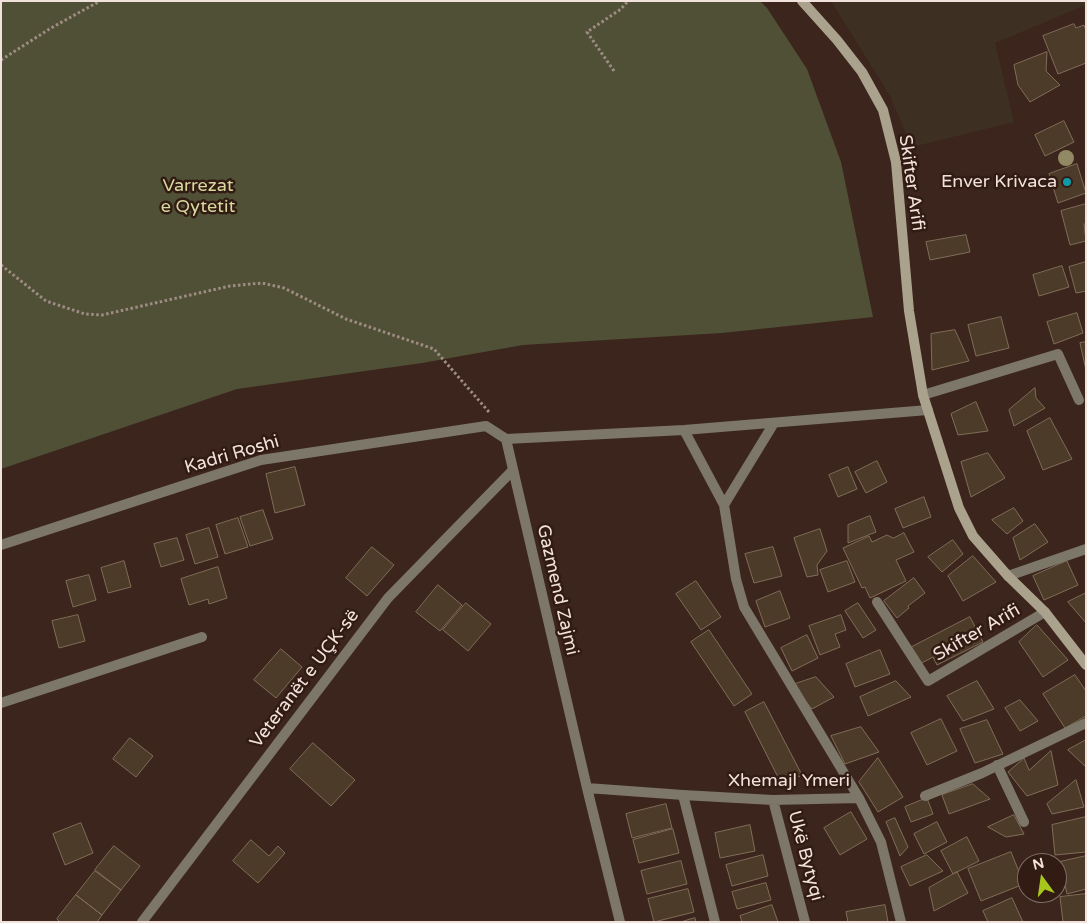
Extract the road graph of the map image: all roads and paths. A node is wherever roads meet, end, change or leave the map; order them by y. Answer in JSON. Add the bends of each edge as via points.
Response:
{"nodes":[{"id":1,"x":100,"y":1,"type":"edge"},
{"id":2,"x":628,"y":1,"type":"edge"},
{"id":3,"x":802,"y":1,"type":"edge"},
{"id":4,"x":1,"y":60,"type":"edge"},
{"id":5,"x":614,"y":71,"type":"dead end"},
{"id":6,"x":1,"y":265,"type":"edge"},
{"id":7,"x":923,"y":395,"type":"junction"},
{"id":8,"x":1079,"y":400,"type":"dead end"},
{"id":9,"x":928,"y":410,"type":"junction"},
{"id":10,"x":492,"y":415,"type":"dead end"},
{"id":11,"x":774,"y":424,"type":"junction"},
{"id":12,"x":684,"y":430,"type":"junction"},
{"id":13,"x":506,"y":439,"type":"junction"},
{"id":14,"x":512,"y":471,"type":"junction"},
{"id":15,"x":724,"y":506,"type":"junction"},
{"id":16,"x":1,"y":545,"type":"edge"},
{"id":17,"x":1086,"y":549,"type":"edge"},
{"id":18,"x":1008,"y":576,"type":"junction"},
{"id":19,"x":878,"y":602,"type":"dead end"},
{"id":20,"x":1045,"y":612,"type":"junction"},
{"id":21,"x":202,"y":637,"type":"dead end"},
{"id":22,"x":1086,"y":665,"type":"edge"},
{"id":23,"x":1,"y":704,"type":"edge"},
{"id":24,"x":1086,"y":723,"type":"edge"},
{"id":25,"x":997,"y":765,"type":"junction"},
{"id":26,"x":587,"y":788,"type":"junction"},
{"id":27,"x":683,"y":795,"type":"junction"},
{"id":28,"x":925,"y":796,"type":"dead end"},
{"id":29,"x":859,"y":798,"type":"junction"},
{"id":30,"x":773,"y":800,"type":"junction"},
{"id":31,"x":1024,"y":822,"type":"dead end"},
{"id":32,"x":142,"y":922,"type":"edge"},
{"id":33,"x":620,"y":922,"type":"edge"},
{"id":34,"x":715,"y":922,"type":"edge"},
{"id":35,"x":805,"y":922,"type":"edge"},
{"id":36,"x":901,"y":922,"type":"edge"}],
"edges":[{"from":1,"to":4,"type":"path"},
{"from":2,"to":5,"type":"path","via":[[587,32]]},
{"from":3,"to":7,"type":"street","name":"Skifter Arifi","via":[[862,72],[883,110],[896,162],[909,311]]},
{"from":6,"to":10,"type":"path","via":[[46,301],[85,314],[102,315],[230,286],[262,283],[284,288],[346,319],[434,349]]},
{"from":7,"to":8,"type":"street","via":[[1058,354]]},
{"from":7,"to":9,"type":"street","name":"Skifter Arifi"},
{"from":9,"to":11,"type":"street"},
{"from":9,"to":18,"type":"street","name":"Skifter Arifi","via":[[959,508],[973,536]]},
{"from":11,"to":12,"type":"street"},
{"from":11,"to":15,"type":"street"},
{"from":12,"to":13,"type":"street"},
{"from":12,"to":15,"type":"street"},
{"from":13,"to":14,"type":"street","name":"Gazmend Zajmi"},
{"from":13,"to":16,"type":"street","name":"Kadri Roshi","via":[[486,426],[261,460]]},
{"from":14,"to":26,"type":"street","name":"Gazmend Zajmi"},
{"from":14,"to":32,"type":"street","name":"Veteranët e UÇK-së","via":[[388,598]]},
{"from":15,"to":29,"type":"street","via":[[744,607]]},
{"from":17,"to":18,"type":"street","name":"Skifter Arifi"},
{"from":18,"to":20,"type":"street","name":"Skifter Arifi"},
{"from":19,"to":20,"type":"street","name":"Skifter Arifi","via":[[928,681]]},
{"from":20,"to":22,"type":"street","name":"Skifter Arifi"},
{"from":21,"to":23,"type":"street"},
{"from":24,"to":25,"type":"street"},
{"from":25,"to":28,"type":"street"},
{"from":25,"to":31,"type":"street"},
{"from":26,"to":27,"type":"street","name":"Xhemajl Ymeri"},
{"from":26,"to":33,"type":"street","name":"Gazmend Zajmi"},
{"from":27,"to":30,"type":"street","name":"Xhemajl Ymeri"},
{"from":27,"to":34,"type":"street"},
{"from":29,"to":30,"type":"street","name":"Xhemajl Ymeri"},
{"from":29,"to":36,"type":"street","name":"Xhemajl Ymeri","via":[[881,842]]},
{"from":30,"to":35,"type":"street","name":"Ukë Bytyqi"}]}
